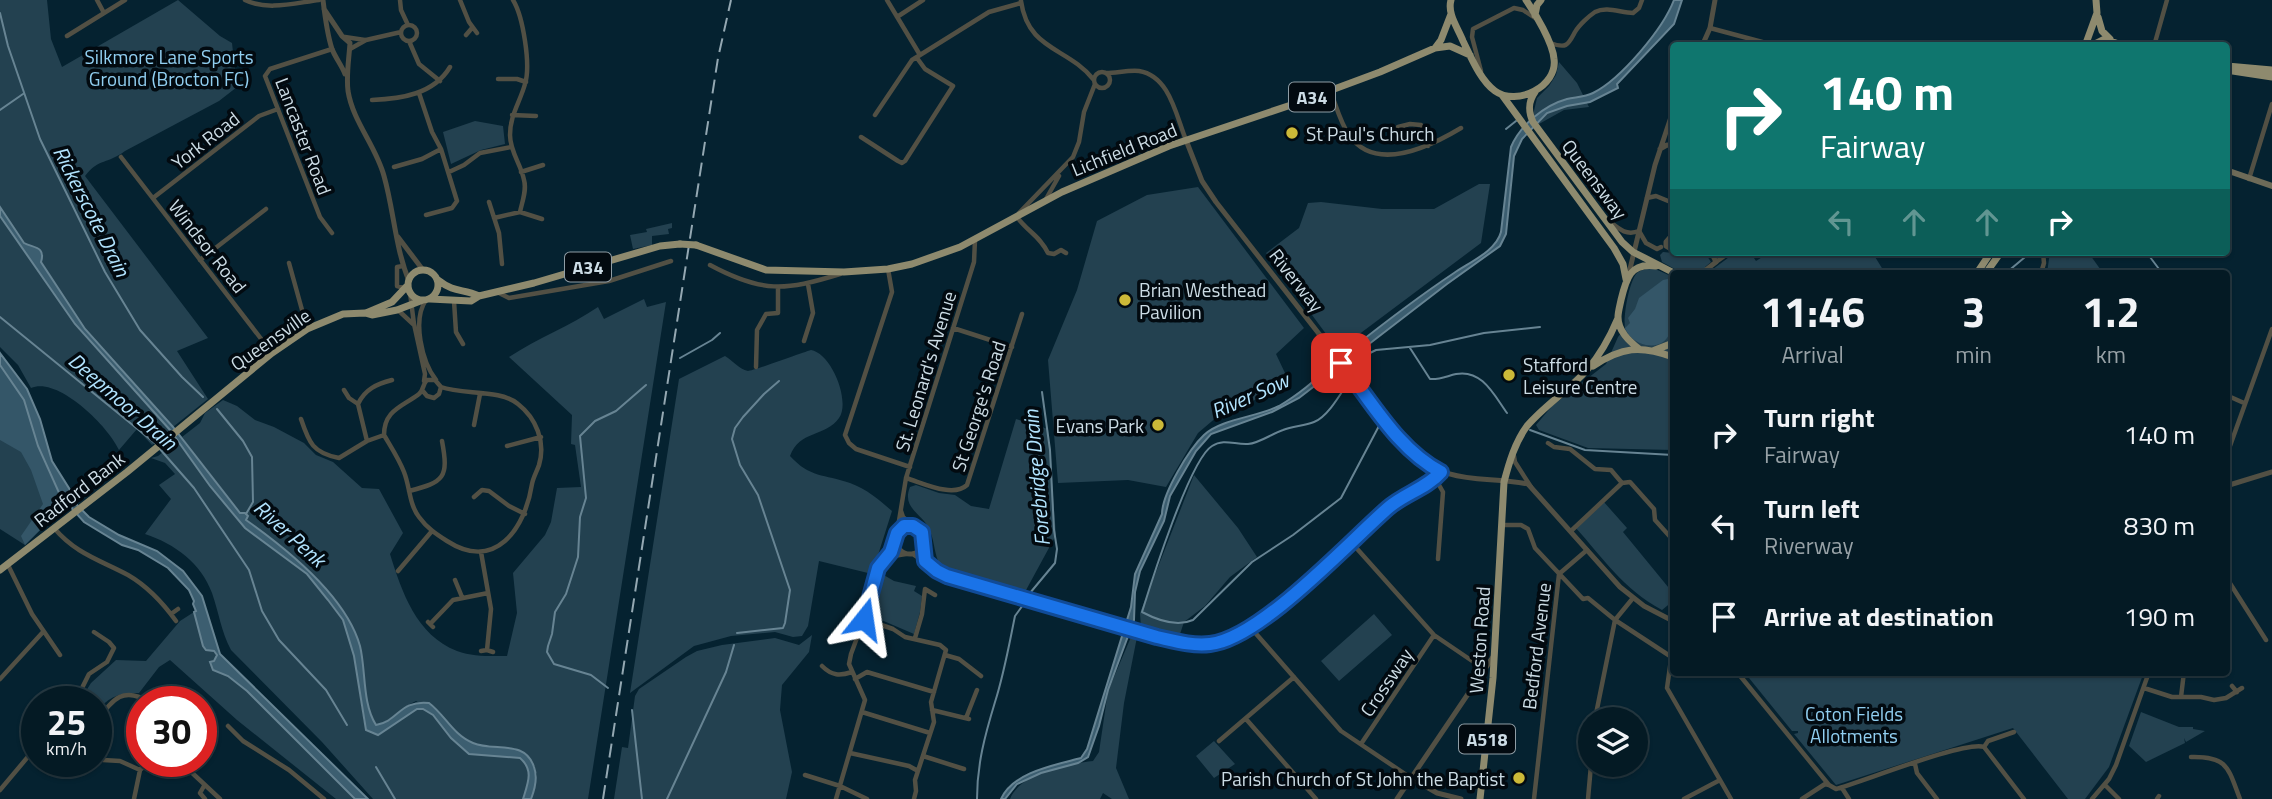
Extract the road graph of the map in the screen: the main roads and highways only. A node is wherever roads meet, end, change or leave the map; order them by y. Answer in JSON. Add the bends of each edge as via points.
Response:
{"nodes":[{"id":1,"x":1526,"y":0,"type":"edge"},
{"id":2,"x":1541,"y":0,"type":"edge"},
{"id":3,"x":2095,"y":0,"type":"edge"},
{"id":4,"x":1449,"y":1,"type":"edge"},
{"id":5,"x":2097,"y":13,"type":"junction"},
{"id":6,"x":1451,"y":15,"type":"junction"},
{"id":7,"x":1536,"y":18,"type":"junction"},
{"id":8,"x":2111,"y":40,"type":"junction"},
{"id":9,"x":2086,"y":42,"type":"edge"},
{"id":10,"x":2097,"y":42,"type":"edge"},
{"id":11,"x":2115,"y":42,"type":"edge"},
{"id":12,"x":1435,"y":48,"type":"junction"},
{"id":13,"x":1470,"y":55,"type":"junction"},
{"id":14,"x":2230,"y":68,"type":"edge"},
{"id":15,"x":2230,"y":69,"type":"edge"},
{"id":16,"x":2272,"y":70,"type":"edge"},
{"id":17,"x":2272,"y":77,"type":"edge"},
{"id":18,"x":1535,"y":91,"type":"junction"},
{"id":19,"x":1501,"y":95,"type":"junction"},
{"id":20,"x":1539,"y":137,"type":"junction"},
{"id":21,"x":2230,"y":171,"type":"edge"},
{"id":22,"x":2272,"y":186,"type":"edge"},
{"id":23,"x":1660,"y":261,"type":"junction"},
{"id":24,"x":1670,"y":270,"type":"edge"},
{"id":25,"x":1627,"y":276,"type":"junction"},
{"id":26,"x":438,"y":280,"type":"junction"},
{"id":27,"x":408,"y":287,"type":"junction"},
{"id":28,"x":479,"y":296,"type":"junction"},
{"id":29,"x":427,"y":300,"type":"junction"},
{"id":30,"x":365,"y":313,"type":"junction"},
{"id":31,"x":1618,"y":318,"type":"junction"},
{"id":32,"x":1670,"y":344,"type":"edge"},
{"id":33,"x":1639,"y":349,"type":"junction"},
{"id":34,"x":1655,"y":350,"type":"junction"},
{"id":35,"x":1670,"y":356,"type":"edge"},
{"id":36,"x":1587,"y":370,"type":"junction"},
{"id":37,"x":208,"y":404,"type":"joint"},
{"id":38,"x":0,"y":570,"type":"edge"},
{"id":39,"x":1480,"y":799,"type":"edge"}],
"edges":[{"from":1,"to":7,"type":"highway"},
{"from":2,"to":7,"type":"highway"},
{"from":3,"to":5,"type":"highway"},
{"from":4,"to":6,"type":"highway"},
{"from":5,"to":8,"type":"highway","via":[[2102,31]]},
{"from":5,"to":9,"type":"highway"},
{"from":6,"to":12,"type":"highway"},
{"from":6,"to":13,"type":"highway"},
{"from":7,"to":18,"type":"highway","via":[[1555,61],[1546,82]]},
{"from":8,"to":10,"type":"highway"},
{"from":8,"to":11,"type":"highway"},
{"from":12,"to":13,"type":"highway","via":[[1450,46]]},
{"from":12,"to":28,"type":"highway","name":"Lichfield Road","number":"A34","bridge":true,"via":[[1118,167],[931,259],[888,269],[844,272],[766,270],[696,245],[680,244]]},
{"from":13,"to":19,"type":"highway"},
{"from":14,"to":16,"type":"highway"},
{"from":15,"to":17,"type":"highway"},
{"from":18,"to":19,"type":"highway"},
{"from":18,"to":20,"type":"highway","name":"Queensway","via":[[1529,112]]},
{"from":19,"to":20,"type":"highway","name":"Queensway"},
{"from":20,"to":23,"type":"highway","name":"Queensway","via":[[1622,242],[1633,252]]},
{"from":20,"to":25,"type":"highway","name":"Queensway","via":[[1614,247]]},
{"from":21,"to":22,"type":"main road"},
{"from":23,"to":24,"type":"highway","name":"Queensway"},
{"from":23,"to":25,"type":"highway"},
{"from":25,"to":31,"type":"highway"},
{"from":26,"to":27,"type":"highway","via":[[423,270],[414,273]]},
{"from":26,"to":28,"type":"highway","number":"A34","via":[[454,291]]},
{"from":26,"to":29,"type":"highway","via":[[438,290]]},
{"from":27,"to":29,"type":"highway","via":[[417,299]]},
{"from":27,"to":30,"type":"highway","number":"A34","via":[[392,302]]},
{"from":28,"to":29,"type":"highway","number":"A34","via":[[471,302]]},
{"from":29,"to":30,"type":"highway","name":"Queensville","number":"A34","via":[[397,310]]},
{"from":30,"to":37,"type":"highway","name":"Queensville","number":"A34","via":[[343,314],[307,329]]},
{"from":31,"to":33,"type":"highway","via":[[1622,332]]},
{"from":31,"to":36,"type":"highway"},
{"from":32,"to":34,"type":"highway"},
{"from":33,"to":34,"type":"highway"},
{"from":33,"to":36,"type":"highway","via":[[1621,351]]},
{"from":34,"to":35,"type":"highway"},
{"from":36,"to":39,"type":"highway","name":"Weston Road","number":"A518","via":[[1526,429],[1504,482]]},
{"from":37,"to":38,"type":"highway","name":"Radford Bank","number":"A34"}]}
